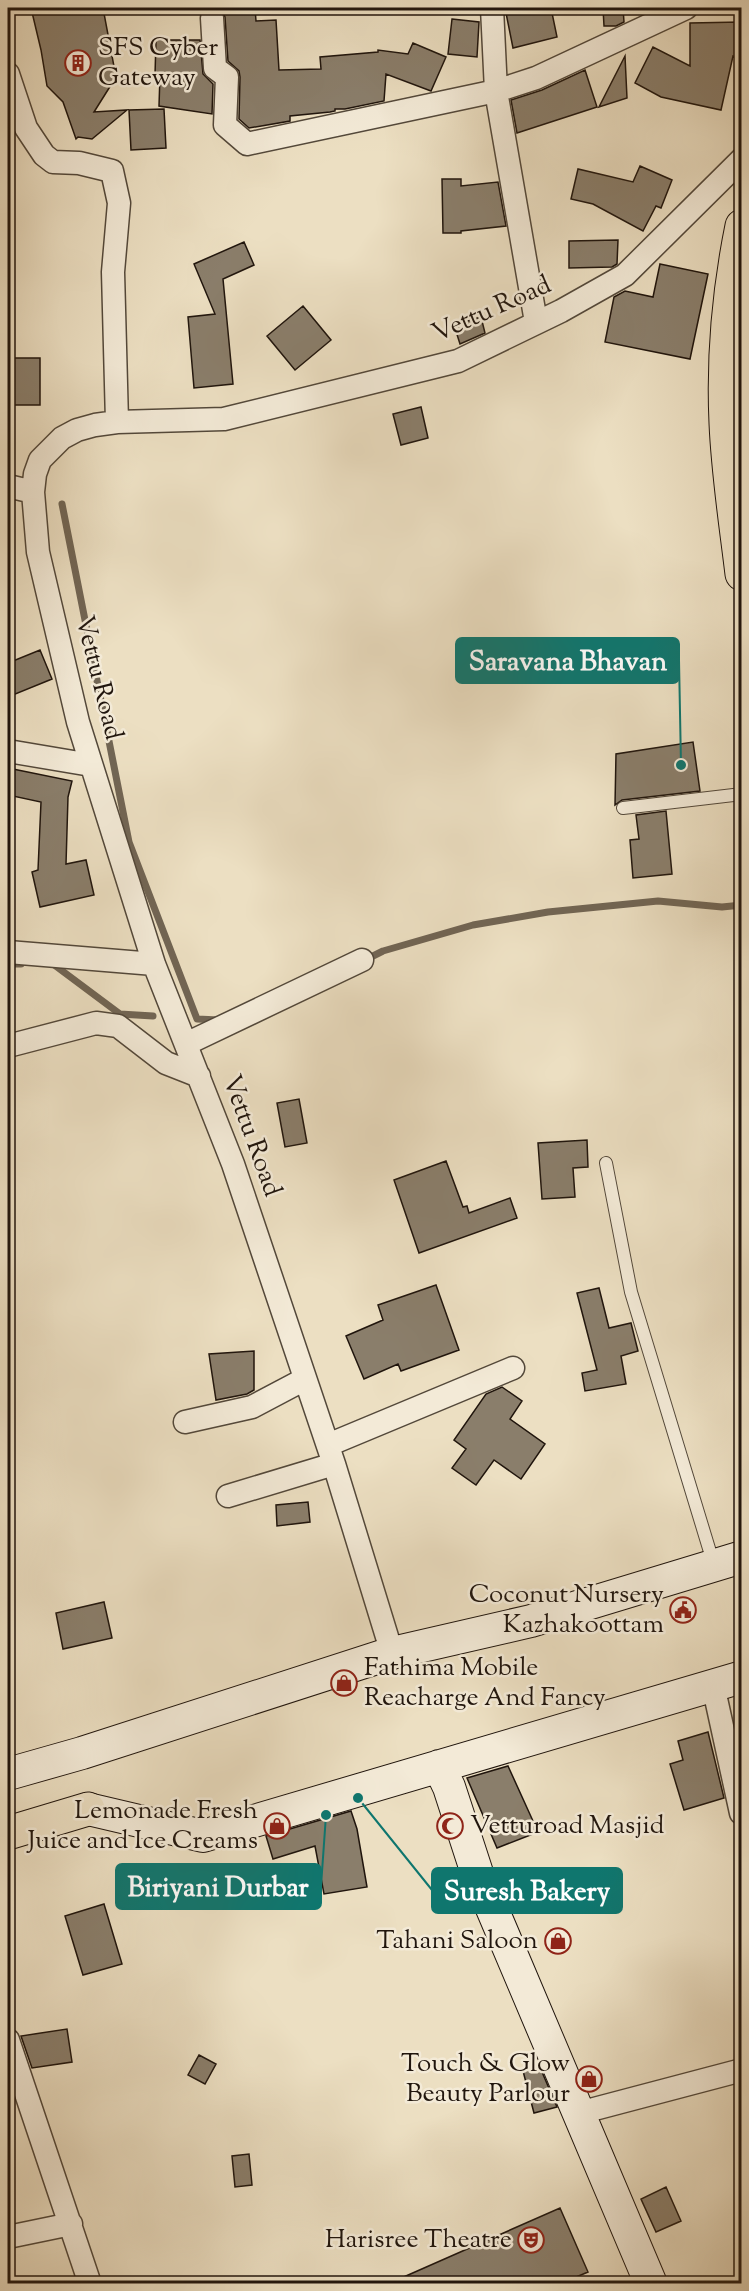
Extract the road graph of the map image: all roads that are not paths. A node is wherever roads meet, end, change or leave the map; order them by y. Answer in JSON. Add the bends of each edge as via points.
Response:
{"nodes":[{"id":1,"x":492,"y":8,"type":"edge"},
{"id":2,"x":686,"y":8,"type":"edge"},
{"id":3,"x":212,"y":18,"type":"dead end"},
{"id":4,"x":8,"y":74,"type":"edge"},
{"id":5,"x":496,"y":91,"type":"junction"},
{"id":6,"x":741,"y":159,"type":"edge"},
{"id":7,"x":741,"y":226,"type":"edge"},
{"id":8,"x":536,"y":322,"type":"junction"},
{"id":9,"x":117,"y":422,"type":"junction"},
{"id":10,"x":8,"y":486,"type":"edge"},
{"id":11,"x":33,"y":492,"type":"junction"},
{"id":12,"x":741,"y":574,"type":"edge"},
{"id":13,"x":8,"y":751,"type":"edge"},
{"id":14,"x":91,"y":765,"type":"junction"},
{"id":15,"x":741,"y":794,"type":"edge"},
{"id":16,"x":623,"y":808,"type":"dead end"},
{"id":17,"x":8,"y":952,"type":"edge"},
{"id":18,"x":362,"y":960,"type":"dead end"},
{"id":19,"x":153,"y":964,"type":"junction"},
{"id":20,"x":186,"y":1044,"type":"junction"},
{"id":21,"x":8,"y":1046,"type":"edge"},
{"id":22,"x":199,"y":1076,"type":"junction"},
{"id":23,"x":606,"y":1163,"type":"dead end"},
{"id":24,"x":513,"y":1368,"type":"dead end"},
{"id":25,"x":305,"y":1379,"type":"junction"},
{"id":26,"x":185,"y":1422,"type":"dead end"},
{"id":27,"x":331,"y":1454,"type":"junction"},
{"id":28,"x":228,"y":1496,"type":"dead end"},
{"id":29,"x":728,"y":1561,"type":"edge"},
{"id":30,"x":392,"y":1653,"type":"junction"},
{"id":31,"x":727,"y":1681,"type":"edge"},
{"id":32,"x":439,"y":1766,"type":"junction"},
{"id":33,"x":8,"y":1774,"type":"edge"},
{"id":34,"x":88,"y":1809,"type":"joint"},
{"id":35,"x":741,"y":1813,"type":"edge"},
{"id":36,"x":8,"y":1833,"type":"edge"},
{"id":37,"x":8,"y":2040,"type":"edge"},
{"id":38,"x":741,"y":2070,"type":"edge"},
{"id":39,"x":579,"y":2113,"type":"junction"},
{"id":40,"x":71,"y":2224,"type":"junction"},
{"id":41,"x":8,"y":2237,"type":"edge"},
{"id":42,"x":90,"y":2283,"type":"edge"},
{"id":43,"x":651,"y":2283,"type":"edge"}],
"edges":[{"from":1,"to":5,"type":"street"},
{"from":2,"to":5,"type":"street","via":[[536,78]]},
{"from":3,"to":5,"type":"street","via":[[216,68],[227,77],[225,125],[247,144]]},
{"from":4,"to":9,"type":"street","via":[[26,128],[44,155],[53,162],[112,171],[119,203],[113,272]]},
{"from":5,"to":8,"type":"street"},
{"from":6,"to":8,"type":"street","name":"Vettu Road","via":[[626,275]]},
{"from":7,"to":12,"type":"main road","via":[[728,326],[726,423]]},
{"from":8,"to":9,"type":"street","name":"Vettu Road","via":[[458,361],[224,418]]},
{"from":9,"to":11,"type":"street","name":"Vettu Road","via":[[86,427],[62,438],[40,460]]},
{"from":10,"to":11,"type":"street"},
{"from":11,"to":14,"type":"street","name":"Vettu Road","via":[[38,552]]},
{"from":13,"to":14,"type":"street"},
{"from":14,"to":19,"type":"street","name":"Vettu Road"},
{"from":15,"to":16,"type":"lane"},
{"from":17,"to":19,"type":"street"},
{"from":18,"to":20,"type":"street"},
{"from":19,"to":20,"type":"street","name":"Vettu Road"},
{"from":20,"to":22,"type":"street","name":"Vettu Road"},
{"from":21,"to":22,"type":"street","via":[[96,1023],[118,1026],[166,1063]]},
{"from":22,"to":25,"type":"street","name":"Vettu Road","via":[[233,1164]]},
{"from":23,"to":29,"type":"lane","via":[[631,1292]]},
{"from":24,"to":27,"type":"street"},
{"from":25,"to":26,"type":"street","via":[[252,1407]]},
{"from":25,"to":27,"type":"street","name":"Vettu Road"},
{"from":27,"to":28,"type":"street"},
{"from":27,"to":30,"type":"street","name":"Vettu Road"},
{"from":29,"to":30,"type":"street","via":[[531,1621]]},
{"from":30,"to":33,"type":"street"},
{"from":31,"to":32,"type":"street"},
{"from":31,"to":35,"type":"street"},
{"from":32,"to":34,"type":"street","via":[[203,1836]]},
{"from":32,"to":39,"type":"street","via":[[477,1873]]},
{"from":34,"to":36,"type":"main road"},
{"from":37,"to":40,"type":"street"},
{"from":38,"to":39,"type":"street"},
{"from":39,"to":43,"type":"street"},
{"from":40,"to":41,"type":"street"},
{"from":40,"to":42,"type":"street"}]}
